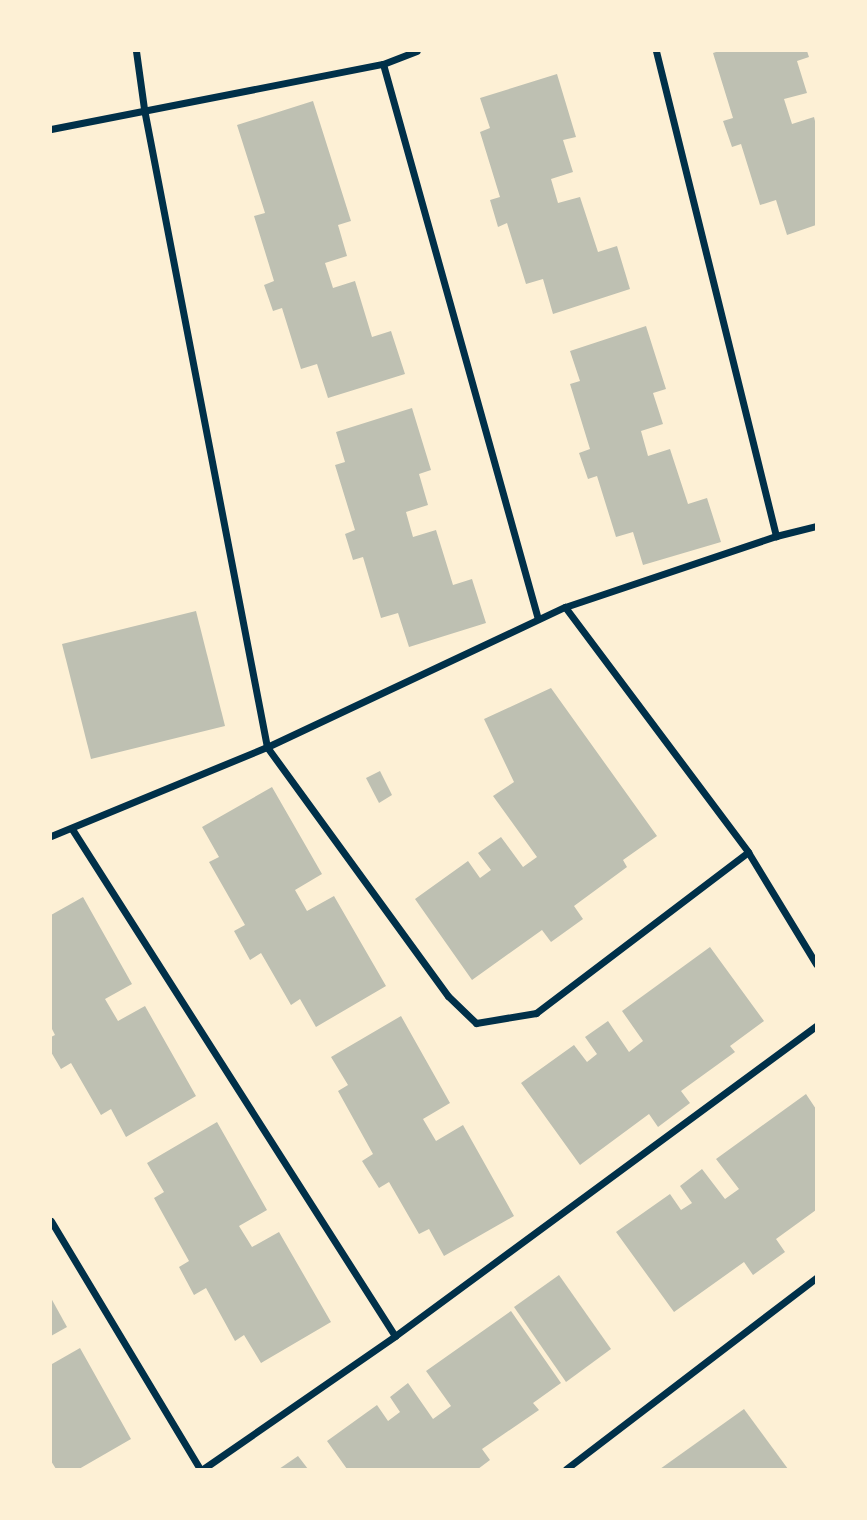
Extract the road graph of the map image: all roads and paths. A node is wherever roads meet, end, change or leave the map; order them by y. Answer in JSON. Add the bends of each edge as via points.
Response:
{"nodes":[{"id":1,"x":136,"y":51,"type":"edge"},
{"id":2,"x":417,"y":51,"type":"edge"},
{"id":3,"x":656,"y":51,"type":"edge"},
{"id":4,"x":383,"y":64,"type":"junction"},
{"id":5,"x":144,"y":110,"type":"junction"},
{"id":6,"x":51,"y":129,"type":"edge"},
{"id":7,"x":816,"y":526,"type":"edge"},
{"id":8,"x":776,"y":536,"type":"junction"},
{"id":9,"x":565,"y":607,"type":"junction"},
{"id":10,"x":538,"y":619,"type":"junction"},
{"id":11,"x":267,"y":747,"type":"junction"},
{"id":12,"x":72,"y":829,"type":"junction"},
{"id":13,"x":51,"y":836,"type":"edge"},
{"id":14,"x":748,"y":852,"type":"junction"},
{"id":15,"x":816,"y":964,"type":"edge"},
{"id":16,"x":816,"y":1026,"type":"edge"},
{"id":17,"x":51,"y":1221,"type":"edge"},
{"id":18,"x":816,"y":1278,"type":"edge"},
{"id":19,"x":395,"y":1336,"type":"junction"},
{"id":20,"x":202,"y":1469,"type":"edge"},
{"id":21,"x":566,"y":1469,"type":"edge"}],
"edges":[{"from":1,"to":5,"type":"street"},
{"from":2,"to":4,"type":"street"},
{"from":3,"to":8,"type":"street"},
{"from":4,"to":5,"type":"street"},
{"from":4,"to":10,"type":"street"},
{"from":5,"to":6,"type":"street"},
{"from":5,"to":11,"type":"street"},
{"from":7,"to":8,"type":"street"},
{"from":8,"to":9,"type":"street"},
{"from":9,"to":10,"type":"street"},
{"from":9,"to":14,"type":"street"},
{"from":10,"to":11,"type":"street"},
{"from":11,"to":12,"type":"street"},
{"from":11,"to":14,"type":"street","via":[[448,996],[476,1023],[536,1013]]},
{"from":12,"to":13,"type":"street"},
{"from":12,"to":19,"type":"street"},
{"from":14,"to":15,"type":"street"},
{"from":16,"to":19,"type":"street"},
{"from":17,"to":20,"type":"street"},
{"from":18,"to":21,"type":"street"},
{"from":19,"to":20,"type":"street"}]}
